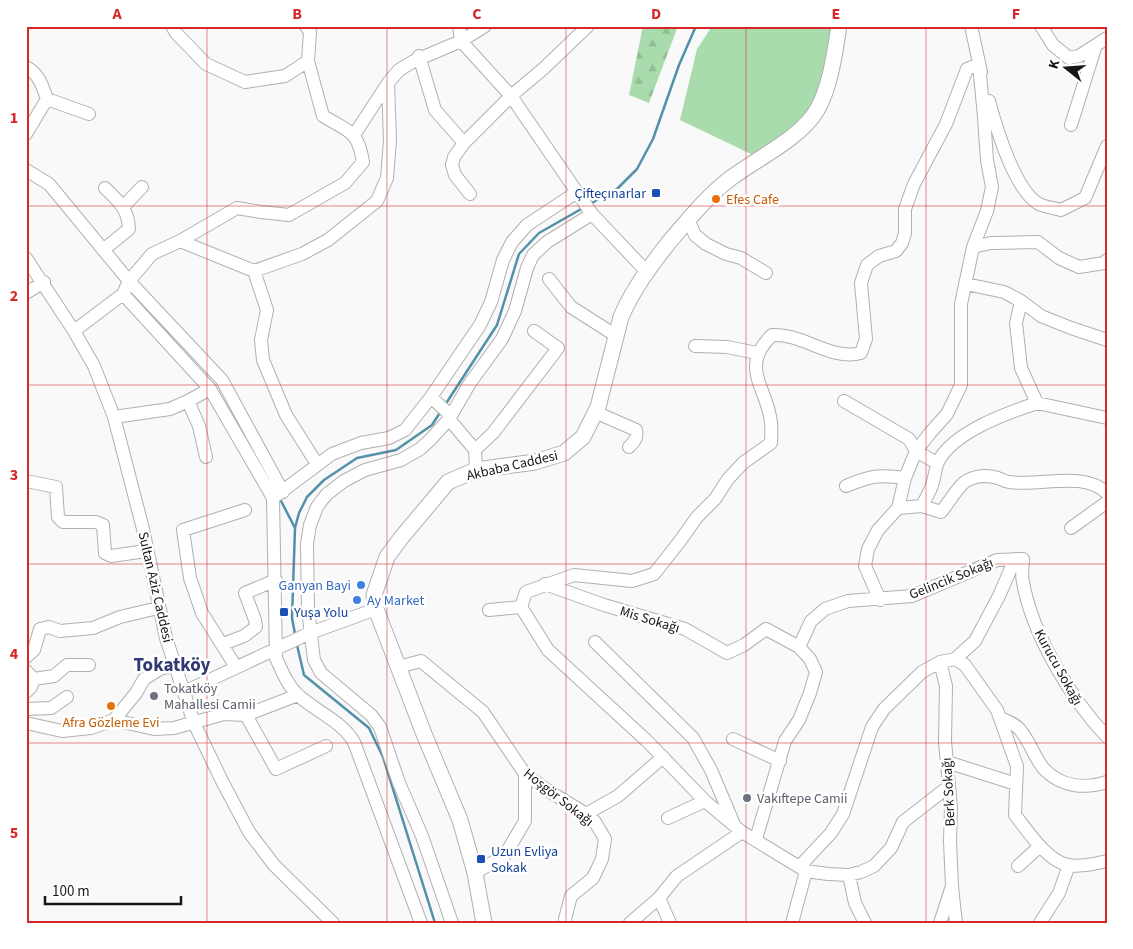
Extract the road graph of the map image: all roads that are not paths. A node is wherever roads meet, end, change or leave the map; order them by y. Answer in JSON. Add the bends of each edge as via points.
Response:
{"nodes":[{"id":1,"x":172,"y":26,"type":"edge"},
{"id":2,"x":306,"y":26,"type":"edge"},
{"id":3,"x":458,"y":26,"type":"edge"},
{"id":4,"x":485,"y":26,"type":"edge"},
{"id":5,"x":588,"y":26,"type":"edge"},
{"id":6,"x":839,"y":26,"type":"edge"},
{"id":7,"x":971,"y":26,"type":"edge"},
{"id":8,"x":1041,"y":26,"type":"edge"},
{"id":9,"x":1103,"y":37,"type":"edge"},
{"id":10,"x":461,"y":41,"type":"junction"},
{"id":11,"x":419,"y":57,"type":"junction"},
{"id":12,"x":308,"y":61,"type":"junction"},
{"id":13,"x":979,"y":64,"type":"junction"},
{"id":14,"x":26,"y":66,"type":"edge"},
{"id":15,"x":388,"y":83,"type":"junction"},
{"id":16,"x":511,"y":96,"type":"junction"},
{"id":17,"x":47,"y":99,"type":"junction"},
{"id":18,"x":89,"y":114,"type":"dead end"},
{"id":19,"x":1071,"y":125,"type":"dead end"},
{"id":20,"x":26,"y":134,"type":"edge"},
{"id":21,"x":354,"y":135,"type":"junction"},
{"id":22,"x":464,"y":143,"type":"junction"},
{"id":23,"x":1107,"y":146,"type":"edge"},
{"id":24,"x":26,"y":170,"type":"edge"},
{"id":25,"x":142,"y":187,"type":"dead end"},
{"id":26,"x":105,"y":188,"type":"dead end"},
{"id":27,"x":578,"y":192,"type":"junction"},
{"id":28,"x":470,"y":194,"type":"dead end"},
{"id":29,"x":123,"y":206,"type":"junction"},
{"id":30,"x":591,"y":212,"type":"junction"},
{"id":31,"x":688,"y":219,"type":"junction"},
{"id":32,"x":180,"y":240,"type":"junction"},
{"id":33,"x":973,"y":247,"type":"junction"},
{"id":34,"x":103,"y":250,"type":"junction"},
{"id":35,"x":26,"y":258,"type":"edge"},
{"id":36,"x":1107,"y":260,"type":"edge"},
{"id":37,"x":646,"y":271,"type":"junction"},
{"id":38,"x":254,"y":272,"type":"junction"},
{"id":39,"x":766,"y":273,"type":"dead end"},
{"id":40,"x":549,"y":279,"type":"dead end"},
{"id":41,"x":129,"y":281,"type":"junction"},
{"id":42,"x":44,"y":282,"type":"junction"},
{"id":43,"x":966,"y":284,"type":"junction"},
{"id":44,"x":26,"y":293,"type":"edge"},
{"id":45,"x":123,"y":294,"type":"junction"},
{"id":46,"x":1021,"y":301,"type":"junction"},
{"id":47,"x":74,"y":331,"type":"junction"},
{"id":48,"x":534,"y":331,"type":"dead end"},
{"id":49,"x":615,"y":335,"type":"junction"},
{"id":50,"x":1107,"y":340,"type":"edge"},
{"id":51,"x":695,"y":346,"type":"dead end"},
{"id":52,"x":757,"y":353,"type":"junction"},
{"id":53,"x":210,"y":390,"type":"junction"},
{"id":54,"x":433,"y":399,"type":"junction"},
{"id":55,"x":188,"y":401,"type":"junction"},
{"id":56,"x":844,"y":401,"type":"dead end"},
{"id":57,"x":1036,"y":403,"type":"junction"},
{"id":58,"x":595,"y":412,"type":"junction"},
{"id":59,"x":448,"y":416,"type":"junction"},
{"id":60,"x":114,"y":417,"type":"junction"},
{"id":61,"x":1107,"y":418,"type":"edge"},
{"id":62,"x":629,"y":447,"type":"dead end"},
{"id":63,"x":475,"y":450,"type":"junction"},
{"id":64,"x":916,"y":451,"type":"junction"},
{"id":65,"x":206,"y":457,"type":"dead end"},
{"id":66,"x":317,"y":464,"type":"junction"},
{"id":67,"x":937,"y":464,"type":"junction"},
{"id":68,"x":476,"y":470,"type":"junction"},
{"id":69,"x":906,"y":478,"type":"junction"},
{"id":70,"x":26,"y":480,"type":"edge"},
{"id":71,"x":846,"y":486,"type":"dead end"},
{"id":72,"x":1107,"y":493,"type":"edge"},
{"id":73,"x":278,"y":495,"type":"junction"},
{"id":74,"x":1107,"y":502,"type":"edge"},
{"id":75,"x":922,"y":506,"type":"junction"},
{"id":76,"x":898,"y":508,"type":"junction"},
{"id":77,"x":245,"y":510,"type":"dead end"},
{"id":78,"x":1071,"y":528,"type":"dead end"},
{"id":79,"x":146,"y":551,"type":"junction"},
{"id":80,"x":1019,"y":559,"type":"junction"},
{"id":81,"x":276,"y":580,"type":"junction"},
{"id":82,"x":545,"y":584,"type":"junction"},
{"id":83,"x":880,"y":600,"type":"junction"},
{"id":84,"x":521,"y":607,"type":"junction"},
{"id":85,"x":158,"y":608,"type":"junction"},
{"id":86,"x":376,"y":609,"type":"junction"},
{"id":87,"x":489,"y":610,"type":"dead end"},
{"id":88,"x":307,"y":634,"type":"junction"},
{"id":89,"x":595,"y":642,"type":"dead end"},
{"id":90,"x":223,"y":644,"type":"junction"},
{"id":91,"x":799,"y":647,"type":"junction"},
{"id":92,"x":280,"y":648,"type":"junction"},
{"id":93,"x":26,"y":657,"type":"edge"},
{"id":94,"x":955,"y":659,"type":"junction"},
{"id":95,"x":940,"y":662,"type":"junction"},
{"id":96,"x":89,"y":665,"type":"dead end"},
{"id":97,"x":174,"y":665,"type":"junction"},
{"id":98,"x":236,"y":667,"type":"junction"},
{"id":99,"x":398,"y":667,"type":"junction"},
{"id":100,"x":30,"y":675,"type":"edge"},
{"id":101,"x":26,"y":692,"type":"edge"},
{"id":102,"x":184,"y":692,"type":"junction"},
{"id":103,"x":298,"y":695,"type":"junction"},
{"id":104,"x":67,"y":697,"type":"dead end"},
{"id":105,"x":26,"y":709,"type":"edge"},
{"id":106,"x":246,"y":715,"type":"junction"},
{"id":107,"x":1000,"y":718,"type":"junction"},
{"id":108,"x":114,"y":720,"type":"junction"},
{"id":109,"x":26,"y":723,"type":"edge"},
{"id":110,"x":194,"y":723,"type":"junction"},
{"id":111,"x":1107,"y":737,"type":"edge"},
{"id":112,"x":733,"y":739,"type":"dead end"},
{"id":113,"x":326,"y":746,"type":"dead end"},
{"id":114,"x":663,"y":757,"type":"junction"},
{"id":115,"x":780,"y":761,"type":"junction"},
{"id":116,"x":947,"y":762,"type":"junction"},
{"id":117,"x":526,"y":774,"type":"junction"},
{"id":118,"x":1107,"y":782,"type":"edge"},
{"id":119,"x":1016,"y":784,"type":"junction"},
{"id":120,"x":948,"y":787,"type":"junction"},
{"id":121,"x":705,"y":801,"type":"junction"},
{"id":122,"x":586,"y":814,"type":"junction"},
{"id":123,"x":668,"y":818,"type":"dead end"},
{"id":124,"x":738,"y":829,"type":"junction"},
{"id":125,"x":756,"y":839,"type":"junction"},
{"id":126,"x":1040,"y":846,"type":"junction"},
{"id":127,"x":1107,"y":861,"type":"edge"},
{"id":128,"x":1069,"y":865,"type":"junction"},
{"id":129,"x":1018,"y":866,"type":"dead end"},
{"id":130,"x":803,"y":868,"type":"junction"},
{"id":131,"x":475,"y":873,"type":"junction"},
{"id":132,"x":849,"y":875,"type":"junction"},
{"id":133,"x":952,"y":887,"type":"junction"},
{"id":134,"x":659,"y":898,"type":"junction"},
{"id":135,"x":333,"y":923,"type":"edge"},
{"id":136,"x":421,"y":923,"type":"edge"},
{"id":137,"x":452,"y":923,"type":"edge"},
{"id":138,"x":484,"y":923,"type":"edge"},
{"id":139,"x":565,"y":923,"type":"edge"},
{"id":140,"x":630,"y":923,"type":"edge"},
{"id":141,"x":670,"y":923,"type":"edge"},
{"id":142,"x":792,"y":923,"type":"edge"},
{"id":143,"x":865,"y":923,"type":"edge"},
{"id":144,"x":940,"y":923,"type":"edge"},
{"id":145,"x":956,"y":923,"type":"edge"},
{"id":146,"x":1040,"y":923,"type":"edge"}],
"edges":[{"from":1,"to":12,"type":"street","via":[[206,64],[245,82],[285,76]]},
{"from":2,"to":12,"type":"street","via":[[310,32]]},
{"from":3,"to":10,"type":"street"},
{"from":4,"to":10,"type":"street"},
{"from":5,"to":16,"type":"street"},
{"from":6,"to":31,"type":"main road","name":"Akbaba Caddesi","via":[[824,93],[816,111],[799,131],[730,179]]},
{"from":7,"to":13,"type":"street"},
{"from":8,"to":9,"type":"street","via":[[1054,45],[1070,58],[1080,56]]},
{"from":9,"to":19,"type":"street"},
{"from":10,"to":11,"type":"street"},
{"from":10,"to":16,"type":"street"},
{"from":11,"to":15,"type":"street","via":[[399,70]]},
{"from":11,"to":22,"type":"street","via":[[435,110]]},
{"from":12,"to":21,"type":"street","via":[[323,116]]},
{"from":13,"to":23,"type":"street","via":[[1001,144],[1029,196],[1039,204],[1061,210],[1085,198]]},
{"from":13,"to":33,"type":"street","via":[[992,187]]},
{"from":13,"to":52,"type":"street","via":[[968,69],[946,124],[914,184],[905,209],[902,243],[896,251],[879,256],[866,265],[861,284],[866,339],[861,353],[852,355],[828,351],[784,334],[772,335]]},
{"from":14,"to":17,"type":"street","via":[[41,81]]},
{"from":15,"to":21,"type":"street"},
{"from":15,"to":38,"type":"street","via":[[390,140],[387,178],[377,201],[328,240],[302,254]]},
{"from":16,"to":22,"type":"street"},
{"from":16,"to":27,"type":"street"},
{"from":17,"to":18,"type":"street"},
{"from":17,"to":20,"type":"street"},
{"from":21,"to":32,"type":"street","via":[[360,145],[363,162],[345,183],[289,215],[237,208]]},
{"from":22,"to":28,"type":"street","via":[[452,165],[455,175]]},
{"from":24,"to":34,"type":"street","via":[[49,184]]},
{"from":25,"to":29,"type":"street"},
{"from":26,"to":29,"type":"street"},
{"from":27,"to":30,"type":"street"},
{"from":27,"to":54,"type":"street","via":[[527,225],[512,242],[486,313]]},
{"from":29,"to":34,"type":"street","via":[[129,229]]},
{"from":30,"to":37,"type":"street"},
{"from":30,"to":59,"type":"street","via":[[547,242],[534,256],[507,330]]},
{"from":31,"to":37,"type":"main road","name":"Akbaba Caddesi"},
{"from":31,"to":39,"type":"street","via":[[695,235],[706,244],[741,258]]},
{"from":32,"to":38,"type":"street"},
{"from":32,"to":41,"type":"street","via":[[152,254]]},
{"from":33,"to":36,"type":"street","via":[[991,243],[1038,242],[1079,268]]},
{"from":33,"to":43,"type":"street"},
{"from":34,"to":41,"type":"street"},
{"from":35,"to":42,"type":"street","name":"Sultan Aziz Caddesi"},
{"from":37,"to":49,"type":"main road","name":"Akbaba Caddesi","via":[[626,305]]},
{"from":38,"to":66,"type":"street","via":[[266,310],[260,340],[263,360],[286,415]]},
{"from":40,"to":49,"type":"street","via":[[572,307]]},
{"from":41,"to":45,"type":"street"},
{"from":41,"to":73,"type":"street","via":[[222,380]]},
{"from":42,"to":44,"type":"street"},
{"from":42,"to":47,"type":"street","name":"Sultan Aziz Caddesi"},
{"from":43,"to":46,"type":"street","via":[[1004,292]]},
{"from":43,"to":64,"type":"street","via":[[961,304],[961,384],[947,414]]},
{"from":45,"to":47,"type":"street"},
{"from":45,"to":53,"type":"street"},
{"from":46,"to":50,"type":"street","via":[[1041,316]]},
{"from":46,"to":57,"type":"street","via":[[1016,323],[1021,368]]},
{"from":47,"to":60,"type":"street","name":"Sultan Aziz Caddesi","via":[[94,366]]},
{"from":48,"to":63,"type":"street","via":[[558,348],[493,433]]},
{"from":49,"to":58,"type":"main road","name":"Akbaba Caddesi"},
{"from":51,"to":52,"type":"street","via":[[727,347]]},
{"from":52,"to":82,"type":"street","via":[[756,377],[771,423],[770,443],[728,479],[654,574],[632,581],[574,576]]},
{"from":53,"to":55,"type":"street"},
{"from":53,"to":73,"type":"street"},
{"from":54,"to":59,"type":"street"},
{"from":54,"to":66,"type":"street","via":[[405,430],[389,438],[361,443],[332,454]]},
{"from":55,"to":60,"type":"street","via":[[170,408]]},
{"from":55,"to":65,"type":"street","via":[[199,426]]},
{"from":56,"to":64,"type":"street","via":[[909,439]]},
{"from":57,"to":61,"type":"street"},
{"from":57,"to":67,"type":"street","via":[[997,417],[957,441]]},
{"from":58,"to":62,"type":"street","via":[[636,430],[637,437]]},
{"from":58,"to":68,"type":"main road","name":"Akbaba Caddesi","via":[[583,437],[564,453],[535,462]]},
{"from":59,"to":63,"type":"street"},
{"from":59,"to":88,"type":"street","via":[[420,449],[401,460],[365,470],[327,494],[317,507],[307,544]]},
{"from":60,"to":79,"type":"street","name":"Sultan Aziz Caddesi"},
{"from":63,"to":68,"type":"street"},
{"from":64,"to":67,"type":"street"},
{"from":64,"to":69,"type":"street"},
{"from":66,"to":73,"type":"street"},
{"from":67,"to":75,"type":"street"},
{"from":68,"to":86,"type":"main road","name":"Akbaba Caddesi","via":[[448,482],[401,538],[387,558],[374,595]]},
{"from":69,"to":71,"type":"street","via":[[869,476]]},
{"from":69,"to":76,"type":"street"},
{"from":70,"to":79,"type":"street","via":[[56,487],[58,517],[63,522],[103,525],[105,553],[110,556]]},
{"from":72,"to":75,"type":"street","via":[[1100,487],[1079,482],[1008,482],[997,477],[979,476],[965,481],[941,512]]},
{"from":73,"to":81,"type":"street"},
{"from":74,"to":78,"type":"street"},
{"from":75,"to":76,"type":"street"},
{"from":76,"to":83,"type":"street","via":[[878,530],[868,549],[865,566]]},
{"from":77,"to":90,"type":"street","via":[[183,530],[190,578],[202,613]]},
{"from":79,"to":85,"type":"street","name":"Sultan Aziz Caddesi"},
{"from":80,"to":83,"type":"street","name":"Gelincik Sokağı","via":[[997,560],[912,596]]},
{"from":80,"to":94,"type":"street","via":[[975,640]]},
{"from":80,"to":111,"type":"street","name":"Kurucu Sokağı","via":[[1022,580],[1040,637],[1074,697]]},
{"from":81,"to":90,"type":"street","via":[[245,593],[256,627],[244,636]]},
{"from":81,"to":92,"type":"street"},
{"from":82,"to":84,"type":"street","via":[[526,592]]},
{"from":82,"to":91,"type":"street","name":"Mis Sokağı","via":[[684,629],[727,654],[766,628]]},
{"from":83,"to":91,"type":"street","name":"Gelincik Sokağı","via":[[848,601],[825,609],[811,621]]},
{"from":84,"to":87,"type":"street"},
{"from":84,"to":114,"type":"street","via":[[548,650]]},
{"from":85,"to":93,"type":"street","via":[[120,617],[93,628],[40,629],[34,650]]},
{"from":85,"to":97,"type":"street","name":"Sultan Aziz Caddesi"},
{"from":86,"to":88,"type":"street"},
{"from":86,"to":99,"type":"main road","name":"Akbaba Caddesi"},
{"from":88,"to":92,"type":"street"},
{"from":88,"to":137,"type":"street","via":[[321,673],[371,715],[380,727]]},
{"from":89,"to":124,"type":"street","via":[[693,738]]},
{"from":90,"to":98,"type":"street"},
{"from":91,"to":115,"type":"street","via":[[816,672],[798,720],[785,741]]},
{"from":92,"to":98,"type":"street"},
{"from":92,"to":103,"type":"street","via":[[276,658],[286,680]]},
{"from":94,"to":95,"type":"street"},
{"from":94,"to":107,"type":"street","via":[[965,665]]},
{"from":95,"to":116,"type":"street","name":"Berk Sokağı","via":[[946,686]]},
{"from":95,"to":130,"type":"street","via":[[922,672],[884,710],[872,727],[843,814]]},
{"from":96,"to":100,"type":"street","via":[[67,664],[54,676]]},
{"from":97,"to":102,"type":"street","name":"Sultan Aziz Caddesi"},
{"from":97,"to":108,"type":"street","via":[[144,679]]},
{"from":98,"to":102,"type":"street"},
{"from":99,"to":117,"type":"street","name":"Hoşgör Sokağı","via":[[421,661],[462,694],[483,712]]},
{"from":99,"to":131,"type":"main road","name":"Akbaba Caddesi","via":[[460,820]]},
{"from":100,"to":101,"type":"street","via":[[31,687]]},
{"from":102,"to":110,"type":"street","name":"Sultan Aziz Caddesi"},
{"from":103,"to":106,"type":"street"},
{"from":103,"to":136,"type":"street","via":[[351,736]]},
{"from":104,"to":105,"type":"street","via":[[51,708]]},
{"from":106,"to":110,"type":"street","via":[[224,714]]},
{"from":106,"to":113,"type":"street","via":[[276,769]]},
{"from":107,"to":118,"type":"street","via":[[1020,728],[1044,770],[1059,780],[1083,787]]},
{"from":107,"to":119,"type":"street","via":[[1017,766]]},
{"from":108,"to":109,"type":"street","via":[[91,728],[62,731]]},
{"from":108,"to":110,"type":"street","via":[[154,729]]},
{"from":110,"to":135,"type":"street","name":"Sultan Aziz Caddesi","via":[[249,832],[274,865]]},
{"from":112,"to":115,"type":"street"},
{"from":114,"to":121,"type":"street"},
{"from":114,"to":122,"type":"street","via":[[618,796]]},
{"from":115,"to":125,"type":"street"},
{"from":116,"to":119,"type":"street"},
{"from":116,"to":120,"type":"street","name":"Berk Sokağı"},
{"from":117,"to":122,"type":"street","name":"Hoşgör Sokağı"},
{"from":117,"to":131,"type":"street","via":[[525,821],[505,854]]},
{"from":119,"to":126,"type":"street","via":[[1015,814]]},
{"from":120,"to":132,"type":"street","via":[[903,822],[891,848],[874,866]]},
{"from":120,"to":133,"type":"street","name":"Berk Sokağı"},
{"from":121,"to":123,"type":"street"},
{"from":121,"to":124,"type":"street"},
{"from":122,"to":139,"type":"street","name":"Hoşgör Sokağı","via":[[595,822],[604,839],[602,859],[593,878],[571,896]]},
{"from":124,"to":125,"type":"street"},
{"from":124,"to":134,"type":"street","via":[[677,876]]},
{"from":125,"to":130,"type":"street"},
{"from":126,"to":128,"type":"street"},
{"from":126,"to":129,"type":"street"},
{"from":127,"to":128,"type":"street"},
{"from":128,"to":146,"type":"street","via":[[1059,893]]},
{"from":130,"to":132,"type":"street"},
{"from":130,"to":142,"type":"street"},
{"from":131,"to":138,"type":"main road","name":"Akbaba Caddesi"},
{"from":132,"to":143,"type":"street","via":[[855,903]]},
{"from":133,"to":144,"type":"street"},
{"from":133,"to":145,"type":"street","name":"Berk Sokağı"},
{"from":134,"to":140,"type":"street"},
{"from":134,"to":141,"type":"street"}]}
